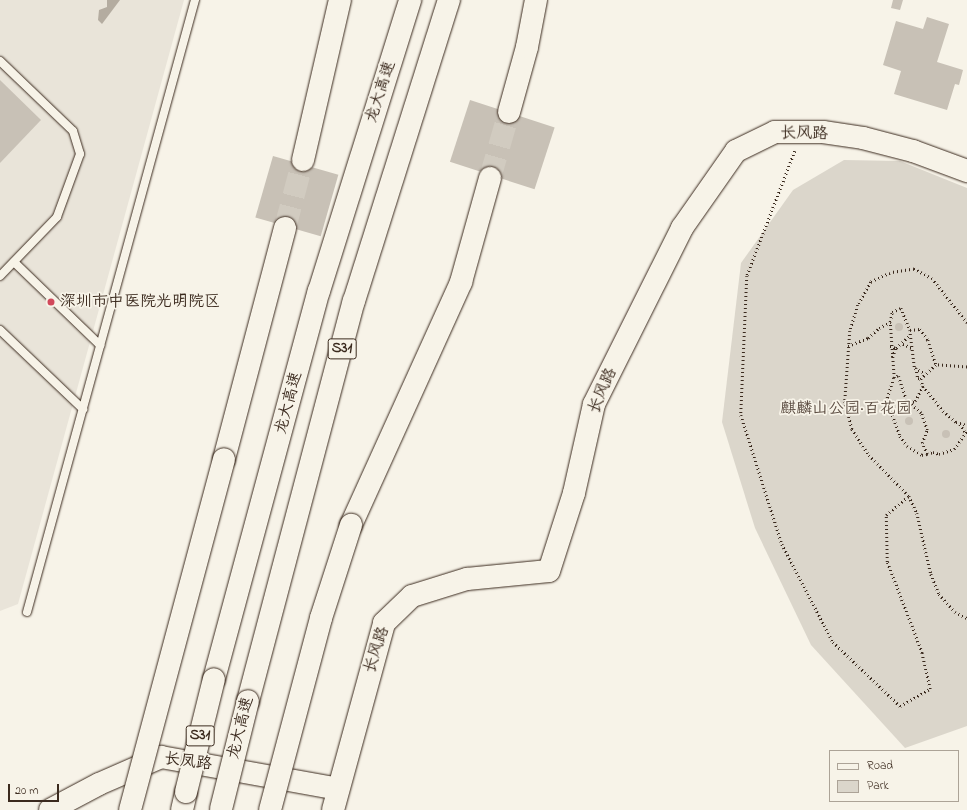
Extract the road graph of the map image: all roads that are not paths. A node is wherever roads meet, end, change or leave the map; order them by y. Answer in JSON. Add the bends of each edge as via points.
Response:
{"nodes":[{"id":1,"x":195,"y":0,"type":"edge"},
{"id":2,"x":340,"y":0,"type":"edge"},
{"id":3,"x":410,"y":0,"type":"edge"},
{"id":4,"x":449,"y":0,"type":"edge"},
{"id":5,"x":536,"y":0,"type":"edge"},
{"id":6,"x":0,"y":61,"type":"edge"},
{"id":7,"x":509,"y":112,"type":"tunnel mouth"},
{"id":8,"x":303,"y":160,"type":"tunnel mouth"},
{"id":9,"x":967,"y":171,"type":"edge"},
{"id":10,"x":490,"y":178,"type":"tunnel mouth"},
{"id":11,"x":286,"y":228,"type":"tunnel mouth"},
{"id":12,"x":14,"y":262,"type":"junction"},
{"id":13,"x":0,"y":276,"type":"edge"},
{"id":14,"x":0,"y":330,"type":"edge"},
{"id":15,"x":100,"y":345,"type":"junction"},
{"id":16,"x":82,"y":409,"type":"junction"},
{"id":17,"x":27,"y":612,"type":"dead end"},
{"id":18,"x":338,"y":789,"type":"junction"},
{"id":19,"x":184,"y":801,"type":"edge"},
{"id":20,"x":50,"y":810,"type":"edge"},
{"id":21,"x":130,"y":810,"type":"edge"},
{"id":22,"x":221,"y":810,"type":"edge"},
{"id":23,"x":270,"y":810,"type":"edge"},
{"id":24,"x":333,"y":810,"type":"edge"}],
"edges":[{"from":1,"to":15,"type":"lane"},
{"from":2,"to":8,"type":"main road"},
{"from":3,"to":19,"type":"main road","name":"龙大高速","number":"S31","bridge":true,"via":[[319,291],[214,679]]},
{"from":4,"to":22,"type":"main road","name":"龙大高速","number":"S31","bridge":true,"via":[[354,301]]},
{"from":5,"to":7,"type":"main road","via":[[527,47]]},
{"from":6,"to":12,"type":"lane","via":[[73,131],[80,154],[57,217]]},
{"from":9,"to":18,"type":"main road","name":"长风路","via":[[913,151],[863,138],[803,132],[775,132],[736,151],[682,228],[594,404],[574,493],[549,570],[467,579],[412,596],[384,623]]},
{"from":10,"to":23,"type":"main road","bridge":true,"via":[[461,282],[351,525],[321,618]]},
{"from":11,"to":21,"type":"main road","bridge":true},
{"from":12,"to":13,"type":"lane"},
{"from":12,"to":15,"type":"lane"},
{"from":14,"to":16,"type":"lane"},
{"from":15,"to":16,"type":"lane"},
{"from":16,"to":17,"type":"lane"},
{"from":18,"to":20,"type":"main road","name":"长凤路","via":[[161,757],[99,784]]},
{"from":18,"to":24,"type":"main road"}]}
